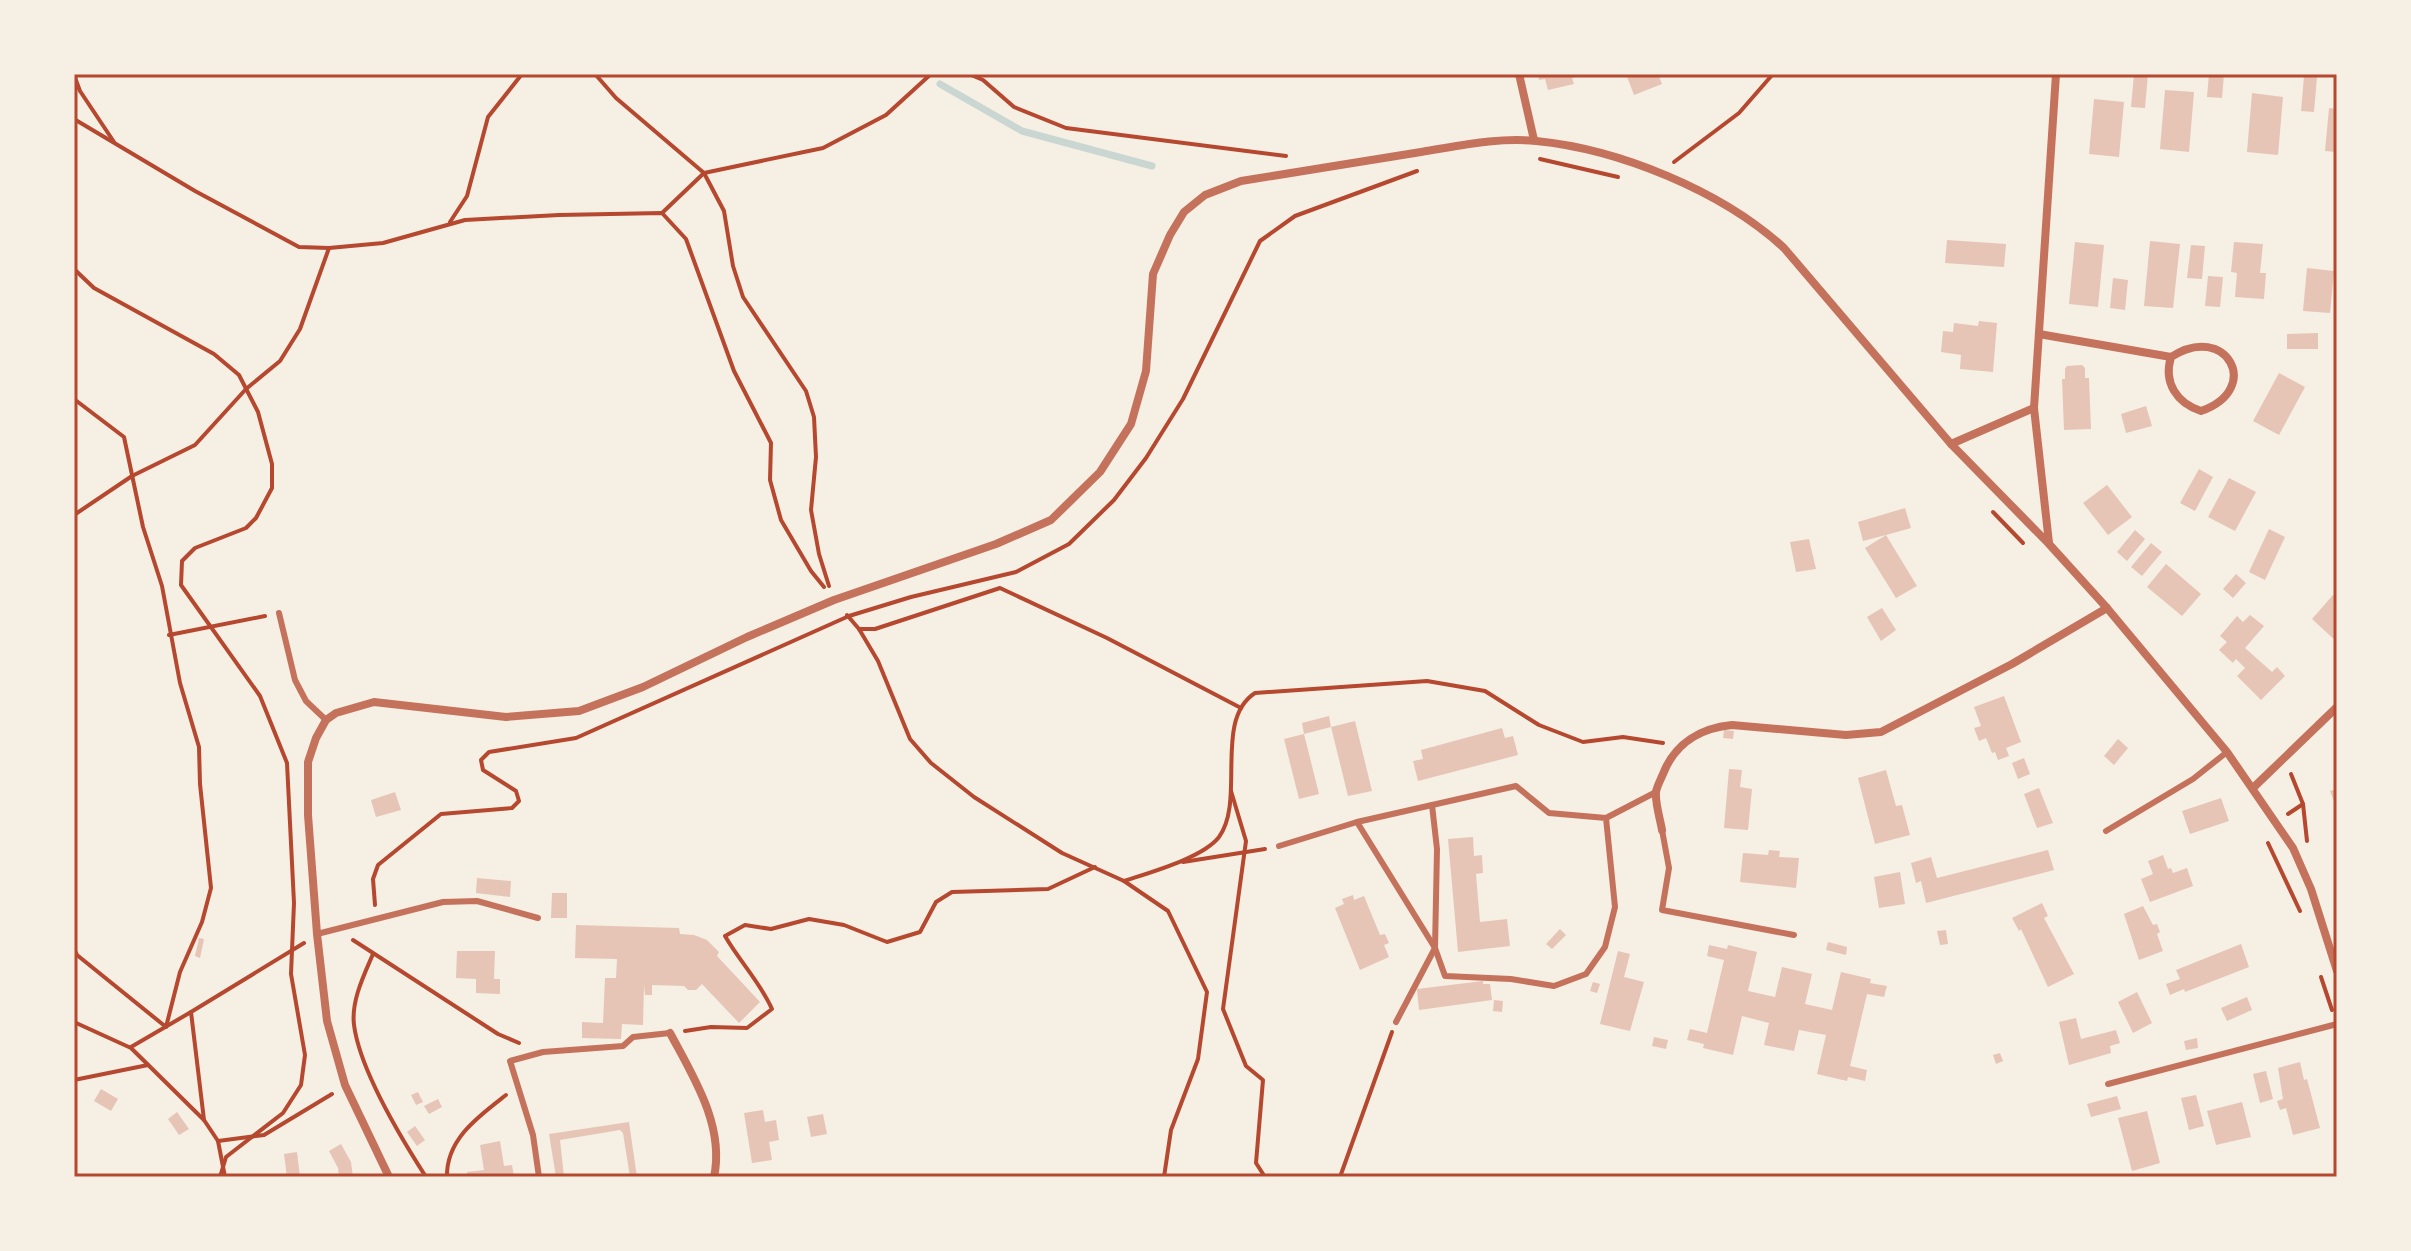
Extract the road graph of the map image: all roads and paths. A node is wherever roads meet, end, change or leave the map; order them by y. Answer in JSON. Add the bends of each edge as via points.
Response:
{"nodes":[{"id":1,"x":522,"y":74,"type":"edge"},
{"id":2,"x":595,"y":74,"type":"edge"},
{"id":3,"x":931,"y":74,"type":"edge"},
{"id":4,"x":969,"y":74,"type":"edge"},
{"id":5,"x":1519,"y":74,"type":"edge"},
{"id":6,"x":1773,"y":74,"type":"edge"},
{"id":7,"x":2056,"y":74,"type":"edge"},
{"id":8,"x":74,"y":75,"type":"edge"},
{"id":9,"x":74,"y":119,"type":"edge"},
{"id":10,"x":1534,"y":140,"type":"junction"},
{"id":11,"x":115,"y":144,"type":"junction"},
{"id":12,"x":1296,"y":158,"type":"dead end"},
{"id":13,"x":1536,"y":158,"type":"dead end"},
{"id":14,"x":1431,"y":168,"type":"dead end"},
{"id":15,"x":1401,"y":170,"type":"dead end"},
{"id":16,"x":1416,"y":171,"type":"junction"},
{"id":17,"x":704,"y":173,"type":"junction"},
{"id":18,"x":1659,"y":173,"type":"junction"},
{"id":19,"x":1628,"y":179,"type":"dead end"},
{"id":20,"x":662,"y":213,"type":"junction"},
{"id":21,"x":448,"y":224,"type":"junction"},
{"id":22,"x":329,"y":248,"type":"junction"},
{"id":23,"x":74,"y":269,"type":"edge"},
{"id":24,"x":2039,"y":334,"type":"junction"},
{"id":25,"x":2171,"y":357,"type":"junction"},
{"id":26,"x":246,"y":389,"type":"junction"},
{"id":27,"x":74,"y":399,"type":"edge"},
{"id":28,"x":2034,"y":408,"type":"junction"},
{"id":29,"x":1951,"y":444,"type":"junction"},
{"id":30,"x":132,"y":476,"type":"junction"},
{"id":31,"x":1985,"y":503,"type":"dead end"},
{"id":32,"x":74,"y":515,"type":"edge"},
{"id":33,"x":2049,"y":544,"type":"junction"},
{"id":34,"x":2032,"y":551,"type":"dead end"},
{"id":35,"x":834,"y":600,"type":"junction"},
{"id":36,"x":2107,"y":608,"type":"junction"},
{"id":37,"x":279,"y":613,"type":"joint"},
{"id":38,"x":210,"y":627,"type":"junction"},
{"id":39,"x":169,"y":635,"type":"junction"},
{"id":40,"x":2337,"y":707,"type":"edge"},
{"id":41,"x":1241,"y":708,"type":"junction"},
{"id":42,"x":326,"y":720,"type":"junction"},
{"id":43,"x":1681,"y":746,"type":"junction"},
{"id":44,"x":2227,"y":752,"type":"junction"},
{"id":45,"x":2285,"y":759,"type":"junction"},
{"id":46,"x":1230,"y":787,"type":"junction"},
{"id":47,"x":2254,"y":787,"type":"junction"},
{"id":48,"x":1656,"y":792,"type":"junction"},
{"id":49,"x":1432,"y":805,"type":"junction"},
{"id":50,"x":1606,"y":818,"type":"junction"},
{"id":51,"x":2277,"y":821,"type":"junction"},
{"id":52,"x":1357,"y":822,"type":"junction"},
{"id":53,"x":1662,"y":830,"type":"joint"},
{"id":54,"x":2106,"y":831,"type":"dead end"},
{"id":55,"x":2267,"y":841,"type":"dead end"},
{"id":56,"x":1279,"y":846,"type":"joint"},
{"id":57,"x":1244,"y":854,"type":"junction"},
{"id":58,"x":1180,"y":863,"type":"junction"},
{"id":59,"x":1095,"y":867,"type":"junction"},
{"id":60,"x":1124,"y":881,"type":"junction"},
{"id":61,"x":538,"y":918,"type":"dead end"},
{"id":62,"x":376,"y":919,"type":"junction"},
{"id":63,"x":2303,"y":922,"type":"dead end"},
{"id":64,"x":317,"y":934,"type":"junction"},
{"id":65,"x":1794,"y":935,"type":"dead end"},
{"id":66,"x":347,"y":936,"type":"dead end"},
{"id":67,"x":1435,"y":948,"type":"junction"},
{"id":68,"x":292,"y":950,"type":"junction"},
{"id":69,"x":75,"y":953,"type":"edge"},
{"id":70,"x":373,"y":954,"type":"junction"},
{"id":71,"x":2317,"y":966,"type":"dead end"},
{"id":72,"x":2337,"y":971,"type":"edge"},
{"id":73,"x":191,"y":1012,"type":"junction"},
{"id":74,"x":74,"y":1022,"type":"edge"},
{"id":75,"x":1396,"y":1022,"type":"joint"},
{"id":76,"x":2336,"y":1024,"type":"edge"},
{"id":77,"x":166,"y":1027,"type":"junction"},
{"id":78,"x":670,"y":1033,"type":"junction"},
{"id":79,"x":131,"y":1048,"type":"junction"},
{"id":80,"x":543,"y":1052,"type":"junction"},
{"id":81,"x":148,"y":1065,"type":"junction"},
{"id":82,"x":74,"y":1080,"type":"edge"},
{"id":83,"x":2108,"y":1084,"type":"dead end"},
{"id":84,"x":345,"y":1085,"type":"junction"},
{"id":85,"x":518,"y":1086,"type":"junction"},
{"id":86,"x":204,"y":1120,"type":"junction"},
{"id":87,"x":252,"y":1137,"type":"junction"},
{"id":88,"x":218,"y":1141,"type":"junction"},
{"id":89,"x":223,"y":1167,"type":"junction"},
{"id":90,"x":223,"y":1177,"type":"edge"},
{"id":91,"x":389,"y":1177,"type":"edge"},
{"id":92,"x":426,"y":1177,"type":"edge"},
{"id":93,"x":447,"y":1177,"type":"edge"},
{"id":94,"x":539,"y":1177,"type":"edge"},
{"id":95,"x":714,"y":1177,"type":"edge"},
{"id":96,"x":1164,"y":1177,"type":"edge"},
{"id":97,"x":1265,"y":1177,"type":"edge"},
{"id":98,"x":1340,"y":1177,"type":"edge"}],
"edges":[{"from":1,"to":21,"type":"path","via":[[488,117],[467,196]]},
{"from":2,"to":17,"type":"path"},
{"from":3,"to":17,"type":"path","via":[[886,115],[823,148]]},
{"from":4,"to":12,"type":"path","via":[[1014,107],[1066,128]]},
{"from":5,"to":10,"type":"street"},
{"from":6,"to":18,"type":"path","via":[[1739,113]]},
{"from":7,"to":24,"type":"street"},
{"from":8,"to":11,"type":"path"},
{"from":9,"to":11,"type":"path"},
{"from":10,"to":18,"type":"street","via":[[1588,149]]},
{"from":10,"to":35,"type":"street","via":[[1476,142],[1339,164],[1241,181],[1205,195],[1184,212],[1153,274],[1146,371],[1131,424],[1100,472],[1051,520]]},
{"from":11,"to":22,"type":"path","via":[[299,247]]},
{"from":13,"to":19,"type":"path"},
{"from":14,"to":16,"type":"path"},
{"from":15,"to":16,"type":"path"},
{"from":16,"to":62,"type":"path","via":[[1295,216],[1260,241],[1183,399],[1114,500],[1069,544],[1016,572],[849,616],[576,738],[489,752],[481,760],[483,770],[516,791],[519,801],[512,808],[441,814],[378,865],[373,879]]},
{"from":17,"to":20,"type":"path"},
{"from":17,"to":35,"type":"path","via":[[724,211],[743,297],[806,391],[814,417],[811,510]]},
{"from":18,"to":29,"type":"street","via":[[1692,186],[1784,248]]},
{"from":20,"to":21,"type":"path"},
{"from":20,"to":35,"type":"path","via":[[686,239],[734,371],[771,443],[770,480],[781,520]]},
{"from":21,"to":22,"type":"path","via":[[383,243]]},
{"from":22,"to":26,"type":"path","via":[[300,329],[280,361]]},
{"from":23,"to":26,"type":"path","via":[[94,288],[214,354],[239,375]]},
{"from":24,"to":25,"type":"street"},
{"from":24,"to":28,"type":"street"},
{"from":25,"to":25,"type":"street","via":[[2198,345],[2221,351],[2234,369],[2229,394],[2201,411],[2184,404],[2170,378]]},
{"from":26,"to":30,"type":"path","via":[[195,445]]},
{"from":26,"to":38,"type":"path","via":[[272,464],[272,488],[246,528],[195,548],[182,561],[181,585]]},
{"from":27,"to":30,"type":"path","via":[[124,437]]},
{"from":28,"to":29,"type":"street"},
{"from":28,"to":33,"type":"street"},
{"from":29,"to":33,"type":"street"},
{"from":30,"to":32,"type":"path"},
{"from":30,"to":39,"type":"path","via":[[162,586]]},
{"from":31,"to":34,"type":"path"},
{"from":33,"to":36,"type":"street"},
{"from":35,"to":42,"type":"street","via":[[579,711],[506,717],[374,702]]},
{"from":36,"to":43,"type":"street","via":[[1881,732],[1846,735],[1732,725],[1696,734]]},
{"from":36,"to":44,"type":"street"},
{"from":37,"to":38,"type":"path"},
{"from":37,"to":42,"type":"lane","via":[[295,680],[306,701]]},
{"from":38,"to":39,"type":"path"},
{"from":38,"to":68,"type":"path","via":[[260,696],[287,763]]},
{"from":39,"to":77,"type":"path","via":[[199,747],[211,888]]},
{"from":40,"to":45,"type":"street"},
{"from":41,"to":43,"type":"path","via":[[1255,693],[1427,681],[1485,691],[1539,725],[1583,742],[1623,737]]},
{"from":41,"to":46,"type":"path"},
{"from":41,"to":59,"type":"path","via":[[1000,588],[875,629],[859,629],[910,739],[931,763],[986,805],[1062,853]]},
{"from":42,"to":64,"type":"street","via":[[308,762]]},
{"from":43,"to":48,"type":"street"},
{"from":44,"to":47,"type":"street"},
{"from":44,"to":54,"type":"lane","via":[[2193,779]]},
{"from":45,"to":47,"type":"street"},
{"from":45,"to":51,"type":"path","via":[[2303,804]]},
{"from":46,"to":57,"type":"path","via":[[1246,841]]},
{"from":46,"to":58,"type":"path","via":[[1227,819],[1218,839]]},
{"from":47,"to":51,"type":"street"},
{"from":48,"to":50,"type":"lane"},
{"from":48,"to":53,"type":"street"},
{"from":49,"to":50,"type":"lane","via":[[1516,786],[1549,813]]},
{"from":49,"to":52,"type":"lane"},
{"from":49,"to":67,"type":"lane","via":[[1437,849]]},
{"from":50,"to":67,"type":"lane","via":[[1615,907],[1605,947],[1586,974],[1554,986],[1445,976]]},
{"from":51,"to":72,"type":"street","via":[[2311,889]]},
{"from":52,"to":56,"type":"lane"},
{"from":52,"to":67,"type":"lane"},
{"from":53,"to":65,"type":"lane","via":[[1669,868],[1662,910]]},
{"from":55,"to":63,"type":"path"},
{"from":56,"to":57,"type":"path"},
{"from":57,"to":58,"type":"path"},
{"from":57,"to":97,"type":"path","via":[[1223,1009],[1246,1066],[1263,1080],[1256,1163]]},
{"from":58,"to":60,"type":"path"},
{"from":59,"to":60,"type":"path"},
{"from":59,"to":78,"type":"path","via":[[1048,889],[952,892],[936,902],[920,932],[887,942],[844,925],[809,919],[771,929],[745,925],[725,936],[762,986],[772,1009],[747,1028]]},
{"from":60,"to":96,"type":"path","via":[[1168,911],[1207,992],[1198,1059],[1171,1130]]},
{"from":61,"to":62,"type":"lane","via":[[477,901],[443,902]]},
{"from":62,"to":64,"type":"lane"},
{"from":64,"to":68,"type":"path"},
{"from":64,"to":84,"type":"street","via":[[327,1021]]},
{"from":66,"to":70,"type":"path"},
{"from":67,"to":75,"type":"lane"},
{"from":68,"to":73,"type":"path"},
{"from":68,"to":87,"type":"path","via":[[305,1055],[301,1085],[283,1113]]},
{"from":69,"to":77,"type":"path"},
{"from":70,"to":80,"type":"path","via":[[498,1034]]},
{"from":70,"to":92,"type":"path","via":[[359,984],[354,1024],[369,1074]]},
{"from":71,"to":76,"type":"path"},
{"from":73,"to":77,"type":"path"},
{"from":73,"to":86,"type":"path"},
{"from":74,"to":79,"type":"path"},
{"from":75,"to":98,"type":"path"},
{"from":76,"to":83,"type":"lane"},
{"from":77,"to":79,"type":"path"},
{"from":78,"to":80,"type":"lane","via":[[633,1037],[623,1046]]},
{"from":78,"to":95,"type":"street","via":[[713,1125],[718,1161]]},
{"from":79,"to":81,"type":"path"},
{"from":80,"to":85,"type":"lane","via":[[510,1061]]},
{"from":81,"to":82,"type":"path"},
{"from":81,"to":86,"type":"path"},
{"from":84,"to":87,"type":"path","via":[[264,1135]]},
{"from":84,"to":91,"type":"street"},
{"from":85,"to":93,"type":"path","via":[[474,1120],[455,1143]]},
{"from":85,"to":94,"type":"lane"},
{"from":86,"to":88,"type":"path"},
{"from":87,"to":88,"type":"path"},
{"from":87,"to":89,"type":"path","via":[[226,1157]]},
{"from":88,"to":89,"type":"path"},
{"from":89,"to":90,"type":"path"}]}
